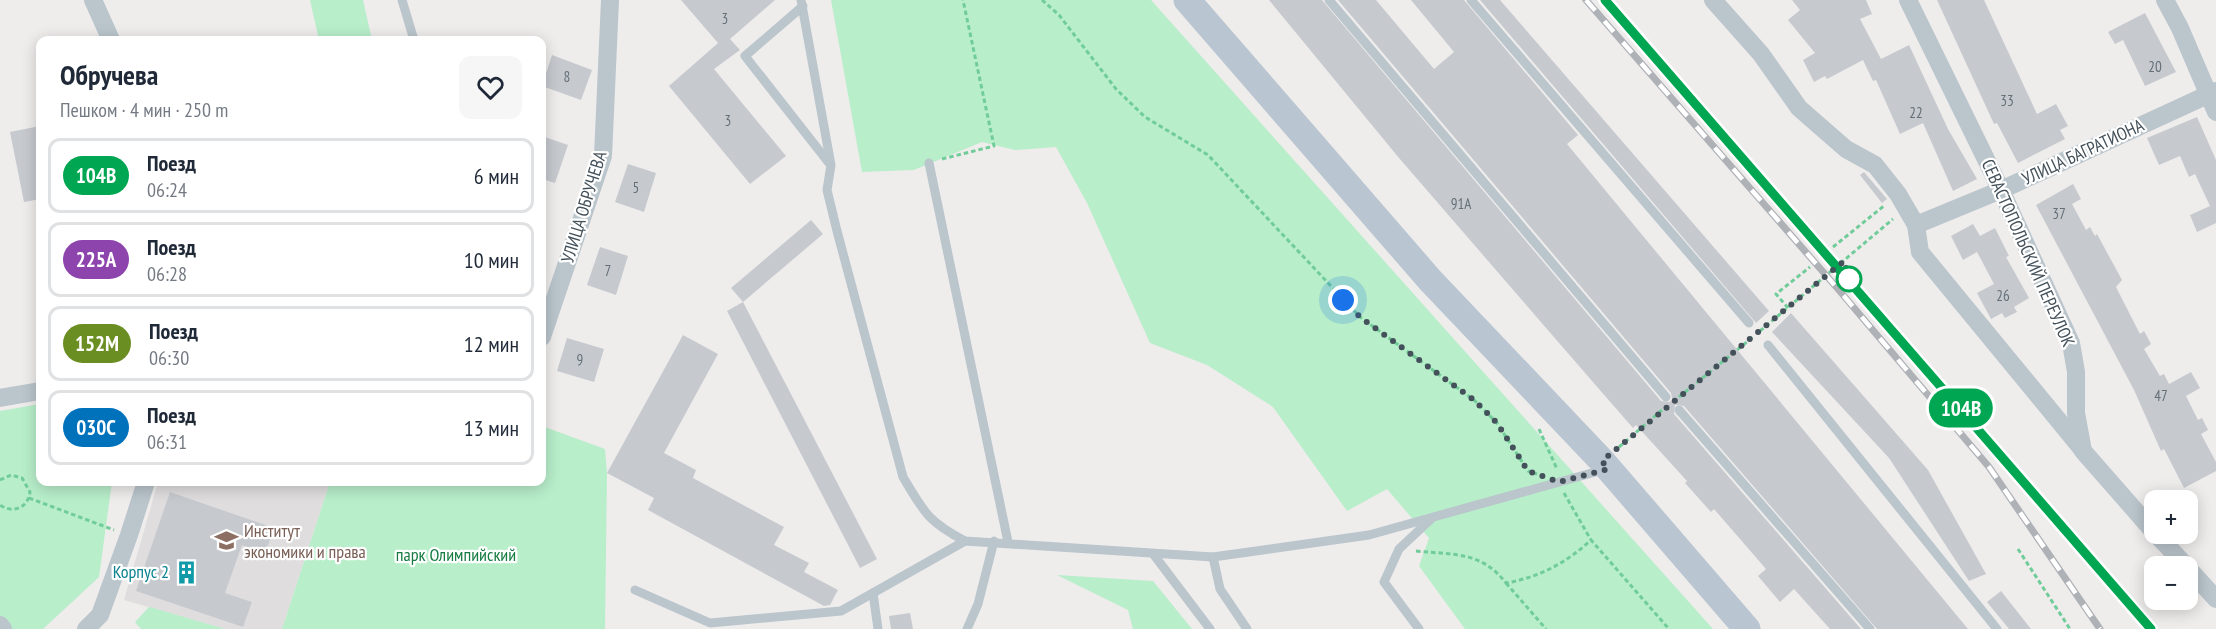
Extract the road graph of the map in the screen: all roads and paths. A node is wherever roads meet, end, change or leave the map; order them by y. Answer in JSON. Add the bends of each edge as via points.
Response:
{"nodes":[{"id":1,"x":93,"y":0,"type":"edge"},
{"id":2,"x":402,"y":0,"type":"edge"},
{"id":3,"x":610,"y":0,"type":"edge"},
{"id":4,"x":963,"y":0,"type":"edge"},
{"id":5,"x":1042,"y":0,"type":"edge"},
{"id":6,"x":1187,"y":0,"type":"edge"},
{"id":7,"x":1329,"y":0,"type":"edge"},
{"id":8,"x":1471,"y":0,"type":"edge"},
{"id":9,"x":1713,"y":0,"type":"edge"},
{"id":10,"x":1908,"y":0,"type":"edge"},
{"id":11,"x":2165,"y":0,"type":"edge"},
{"id":12,"x":802,"y":3,"type":"edge"},
{"id":13,"x":109,"y":36,"type":"edge"},
{"id":14,"x":413,"y":36,"type":"edge"},
{"id":15,"x":2212,"y":93,"type":"edge"},
{"id":16,"x":2216,"y":112,"type":"edge"},
{"id":17,"x":929,"y":163,"type":"joint"},
{"id":18,"x":831,"y":165,"type":"junction"},
{"id":19,"x":2001,"y":190,"type":"junction"},
{"id":20,"x":1902,"y":201,"type":"junction"},
{"id":21,"x":1916,"y":225,"type":"junction"},
{"id":22,"x":1833,"y":247,"type":"dead end"},
{"id":23,"x":1810,"y":267,"type":"dead end"},
{"id":24,"x":1788,"y":308,"type":"junction"},
{"id":25,"x":1749,"y":323,"type":"dead end"},
{"id":26,"x":546,"y":326,"type":"edge"},
{"id":27,"x":1768,"y":345,"type":"dead end"},
{"id":28,"x":36,"y":393,"type":"edge"},
{"id":29,"x":0,"y":398,"type":"edge"},
{"id":30,"x":1670,"y":399,"type":"joint"},
{"id":31,"x":1665,"y":408,"type":"dead end"},
{"id":32,"x":1679,"y":410,"type":"dead end"},
{"id":33,"x":2083,"y":451,"type":"junction"},
{"id":34,"x":1605,"y":465,"type":"junction"},
{"id":35,"x":0,"y":480,"type":"edge"},
{"id":36,"x":1559,"y":482,"type":"junction"},
{"id":37,"x":145,"y":486,"type":"edge"},
{"id":38,"x":29,"y":498,"type":"junction"},
{"id":39,"x":0,"y":505,"type":"edge"},
{"id":40,"x":1433,"y":517,"type":"junction"},
{"id":41,"x":2144,"y":520,"type":"edge"},
{"id":42,"x":129,"y":536,"type":"junction"},
{"id":43,"x":1591,"y":540,"type":"junction"},
{"id":44,"x":965,"y":541,"type":"junction"},
{"id":45,"x":994,"y":541,"type":"junction"},
{"id":46,"x":1008,"y":542,"type":"junction"},
{"id":47,"x":2165,"y":544,"type":"edge"},
{"id":48,"x":1399,"y":549,"type":"junction"},
{"id":49,"x":2018,"y":549,"type":"dead end"},
{"id":50,"x":1154,"y":555,"type":"junction"},
{"id":51,"x":2177,"y":556,"type":"edge"},
{"id":52,"x":1213,"y":557,"type":"junction"},
{"id":53,"x":2198,"y":579,"type":"edge"},
{"id":54,"x":1506,"y":583,"type":"junction"},
{"id":55,"x":635,"y":591,"type":"dead end"},
{"id":56,"x":873,"y":593,"type":"junction"},
{"id":57,"x":2216,"y":599,"type":"edge"},
{"id":58,"x":86,"y":629,"type":"edge"},
{"id":59,"x":878,"y":629,"type":"edge"},
{"id":60,"x":967,"y":629,"type":"edge"},
{"id":61,"x":1210,"y":629,"type":"edge"},
{"id":62,"x":1247,"y":629,"type":"edge"},
{"id":63,"x":1419,"y":629,"type":"edge"},
{"id":64,"x":1546,"y":629,"type":"edge"},
{"id":65,"x":1669,"y":629,"type":"edge"},
{"id":66,"x":1747,"y":629,"type":"edge"},
{"id":67,"x":1870,"y":629,"type":"edge"},
{"id":68,"x":1997,"y":629,"type":"edge"},
{"id":69,"x":2070,"y":629,"type":"edge"}],
"edges":[{"from":1,"to":13,"type":"street"},
{"from":2,"to":14,"type":"lane"},
{"from":3,"to":26,"type":"street","name":"УЛИЦА ОБРУЧЕВА","via":[[603,156]]},
{"from":4,"to":17,"type":"path","via":[[994,146]]},
{"from":5,"to":36,"type":"path","via":[[1059,15],[1116,89],[1145,117],[1208,155],[1360,317],[1474,400],[1497,423],[1528,471]]},
{"from":6,"to":34,"type":"street","via":[[1430,279]]},
{"from":7,"to":30,"type":"lane"},
{"from":8,"to":25,"type":"lane"},
{"from":9,"to":20,"type":"street","via":[[1761,54],[1799,108],[1845,149],[1875,165]]},
{"from":10,"to":19,"type":"street","name":"СЕВАСТОПОЛЬСКИЙ ПЕРЕУЛОК"},
{"from":11,"to":15,"type":"street"},
{"from":12,"to":18,"type":"lane"},
{"from":12,"to":18,"type":"lane","via":[[745,56]]},
{"from":15,"to":16,"type":"street"},
{"from":15,"to":19,"type":"street","name":"УЛИЦА БАГРАТИОНА"},
{"from":17,"to":46,"type":"lane"},
{"from":18,"to":44,"type":"lane","via":[[827,190],[903,477],[939,528]]},
{"from":19,"to":21,"type":"street","name":"УЛИЦА БАГРАТИОНА"},
{"from":19,"to":33,"type":"street","name":"СЕВАСТОПОЛЬСКИЙ ПЕРЕУЛОК","via":[[2071,343]]},
{"from":20,"to":21,"type":"street"},
{"from":20,"to":22,"type":"path"},
{"from":20,"to":24,"type":"path","via":[[1858,248]]},
{"from":21,"to":33,"type":"street","via":[[1920,252]]},
{"from":23,"to":24,"type":"path","via":[[1776,294]]},
{"from":24,"to":30,"type":"path"},
{"from":27,"to":68,"type":"lane"},
{"from":28,"to":29,"type":"street"},
{"from":31,"to":34,"type":"path"},
{"from":32,"to":67,"type":"lane"},
{"from":33,"to":41,"type":"street"},
{"from":34,"to":36,"type":"lane"},
{"from":34,"to":66,"type":"street"},
{"from":35,"to":38,"type":"path","via":[[11,475],[22,478],[29,487]]},
{"from":36,"to":40,"type":"lane"},
{"from":36,"to":43,"type":"path"},
{"from":37,"to":42,"type":"street"},
{"from":38,"to":39,"type":"path","via":[[17,510]]},
{"from":38,"to":42,"type":"path"},
{"from":40,"to":48,"type":"lane"},
{"from":40,"to":52,"type":"lane","via":[[1369,535]]},
{"from":42,"to":58,"type":"street","via":[[100,615]]},
{"from":43,"to":54,"type":"path","via":[[1574,557],[1534,578]]},
{"from":43,"to":65,"type":"path"},
{"from":44,"to":45,"type":"lane"},
{"from":44,"to":56,"type":"lane"},
{"from":45,"to":46,"type":"lane"},
{"from":45,"to":60,"type":"lane","via":[[978,604]]},
{"from":46,"to":50,"type":"lane"},
{"from":47,"to":51,"type":"street"},
{"from":48,"to":54,"type":"path","via":[[1471,557],[1493,566]]},
{"from":48,"to":63,"type":"lane","via":[[1384,582]]},
{"from":49,"to":69,"type":"path"},
{"from":50,"to":52,"type":"lane"},
{"from":50,"to":61,"type":"lane"},
{"from":52,"to":62,"type":"lane","via":[[1220,589]]},
{"from":53,"to":57,"type":"street"},
{"from":54,"to":64,"type":"path"},
{"from":55,"to":56,"type":"lane","via":[[710,623],[841,611]]},
{"from":56,"to":59,"type":"lane"}]}
